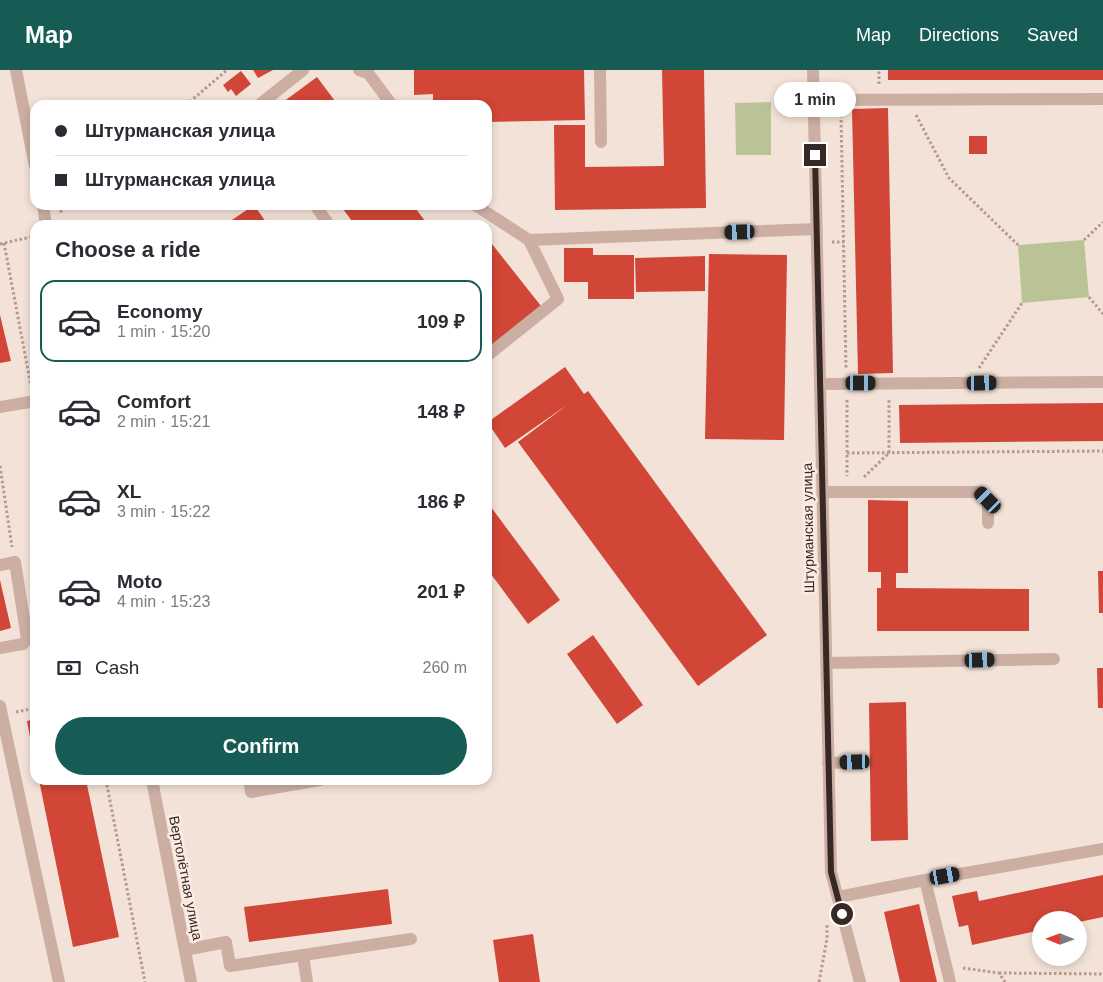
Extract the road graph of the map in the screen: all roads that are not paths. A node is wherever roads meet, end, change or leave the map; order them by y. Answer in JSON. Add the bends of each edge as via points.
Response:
{"nodes":[{"id":1,"x":16,"y":70,"type":"edge"},
{"id":2,"x":303,"y":70,"type":"edge"},
{"id":3,"x":359,"y":70,"type":"edge"},
{"id":4,"x":600,"y":70,"type":"edge"},
{"id":5,"x":813,"y":70,"type":"edge"},
{"id":6,"x":1103,"y":99,"type":"edge"},
{"id":7,"x":265,"y":100,"type":"edge"},
{"id":8,"x":388,"y":100,"type":"edge"},
{"id":9,"x":814,"y":100,"type":"junction"},
{"id":10,"x":30,"y":141,"type":"edge"},
{"id":11,"x":601,"y":142,"type":"dead end"},
{"id":12,"x":483,"y":210,"type":"edge"},
{"id":13,"x":817,"y":230,"type":"junction"},
{"id":14,"x":528,"y":240,"type":"junction"},
{"id":15,"x":492,"y":352,"type":"edge"},
{"id":16,"x":1103,"y":382,"type":"edge"},
{"id":17,"x":820,"y":384,"type":"junction"},
{"id":18,"x":30,"y":402,"type":"edge"},
{"id":19,"x":0,"y":407,"type":"edge"},
{"id":20,"x":823,"y":492,"type":"junction"},
{"id":21,"x":988,"y":523,"type":"dead end"},
{"id":22,"x":0,"y":565,"type":"edge"},
{"id":23,"x":0,"y":648,"type":"edge"},
{"id":24,"x":1054,"y":659,"type":"dead end"},
{"id":25,"x":826,"y":664,"type":"junction"},
{"id":26,"x":0,"y":706,"type":"edge"},
{"id":27,"x":855,"y":762,"type":"dead end"},
{"id":28,"x":828,"y":763,"type":"junction"},
{"id":29,"x":153,"y":785,"type":"edge"},
{"id":30,"x":250,"y":785,"type":"edge"},
{"id":31,"x":291,"y":785,"type":"edge"},
{"id":32,"x":1103,"y":849,"type":"edge"},
{"id":33,"x":925,"y":880,"type":"junction"},
{"id":34,"x":838,"y":897,"type":"junction"},
{"id":35,"x":411,"y":939,"type":"dead end"},
{"id":36,"x":185,"y":950,"type":"junction"},
{"id":37,"x":303,"y":955,"type":"junction"},
{"id":38,"x":59,"y":982,"type":"edge"},
{"id":39,"x":191,"y":982,"type":"edge"},
{"id":40,"x":307,"y":982,"type":"edge"},
{"id":41,"x":860,"y":982,"type":"edge"},
{"id":42,"x":950,"y":982,"type":"edge"}],
"edges":[{"from":1,"to":10,"type":"street"},
{"from":2,"to":7,"type":"street"},
{"from":3,"to":8,"type":"street","via":[[368,73]]},
{"from":4,"to":11,"type":"street"},
{"from":5,"to":9,"type":"street","name":"Штурманская улица"},
{"from":6,"to":9,"type":"street"},
{"from":9,"to":13,"type":"street","name":"Штурманская улица"},
{"from":12,"to":14,"type":"street"},
{"from":13,"to":14,"type":"street"},
{"from":13,"to":17,"type":"street","name":"Штурманская улица"},
{"from":14,"to":15,"type":"street","via":[[558,299]]},
{"from":16,"to":17,"type":"street"},
{"from":17,"to":20,"type":"street","name":"Штурманская улица"},
{"from":18,"to":19,"type":"street"},
{"from":20,"to":21,"type":"street","via":[[980,492],[988,500]]},
{"from":20,"to":25,"type":"street","name":"Штурманская улица"},
{"from":22,"to":23,"type":"street","via":[[15,562],[27,639],[23,644]]},
{"from":24,"to":25,"type":"street"},
{"from":25,"to":28,"type":"street","name":"Штурманская улица"},
{"from":26,"to":38,"type":"street"},
{"from":27,"to":28,"type":"street"},
{"from":28,"to":34,"type":"street","name":"Штурманская улица","via":[[831,872]]},
{"from":29,"to":36,"type":"street","name":"Вертолётная улица"},
{"from":30,"to":31,"type":"street","via":[[251,792]]},
{"from":32,"to":33,"type":"street"},
{"from":33,"to":34,"type":"street"},
{"from":33,"to":42,"type":"street"},
{"from":34,"to":41,"type":"street","name":"Штурманская улица"},
{"from":35,"to":37,"type":"street"},
{"from":36,"to":37,"type":"street","via":[[226,942],[230,966]]},
{"from":36,"to":39,"type":"street","name":"Вертолётная улица"},
{"from":37,"to":40,"type":"street"}]}
